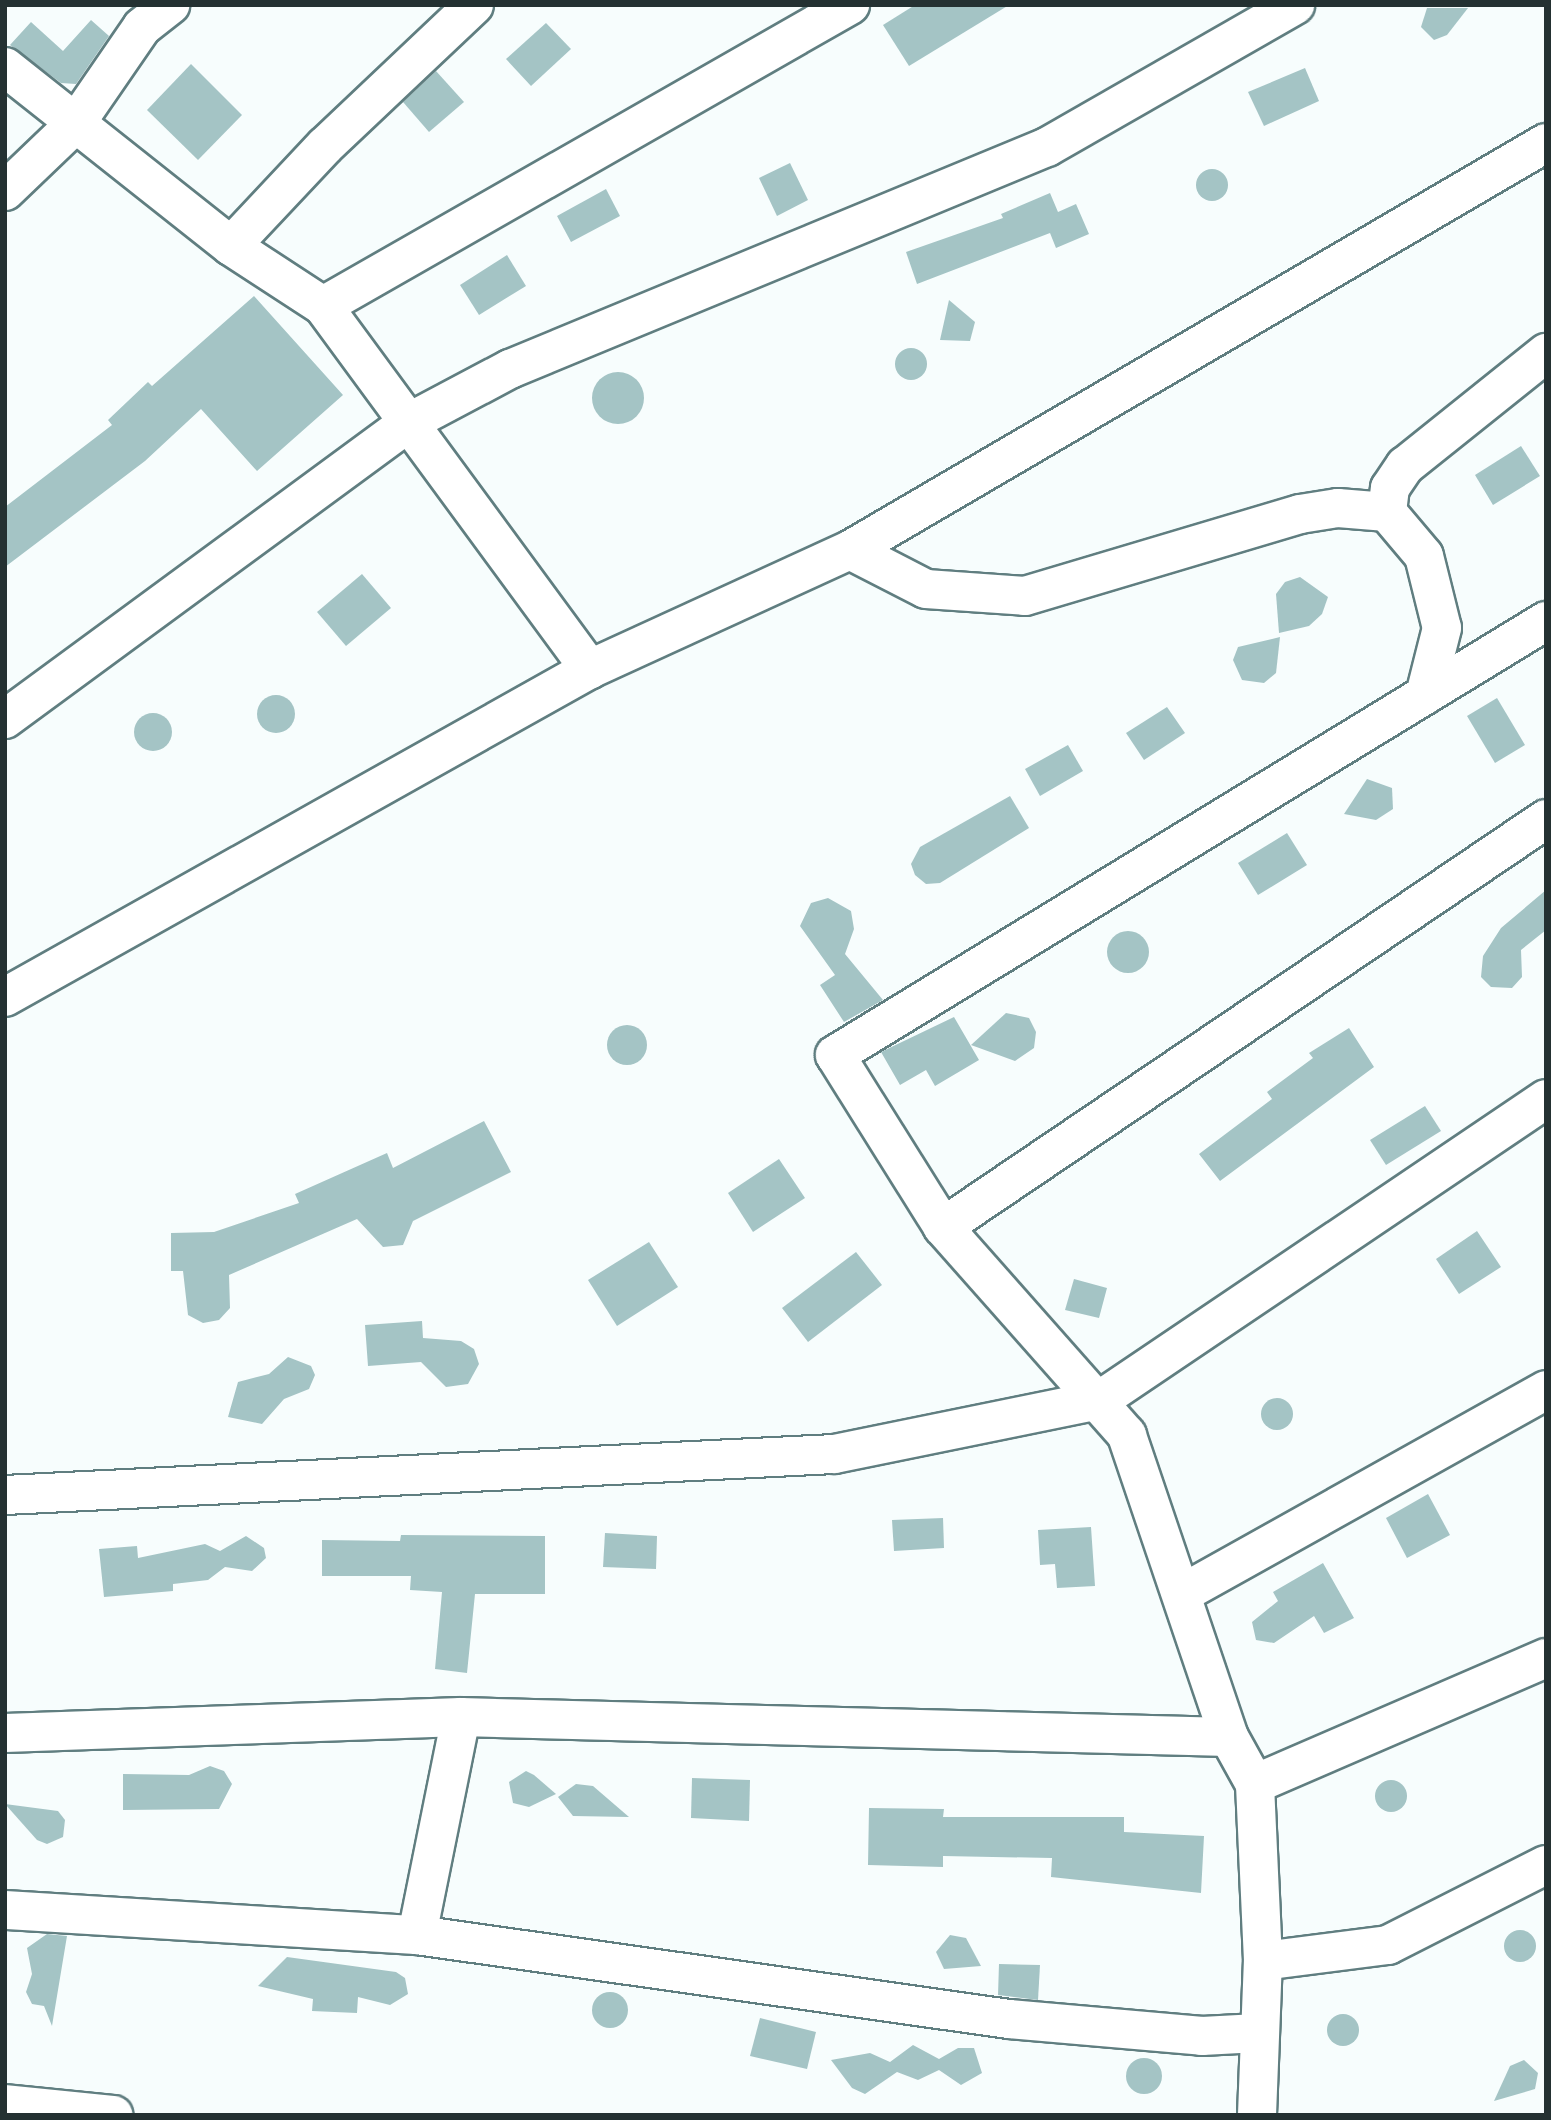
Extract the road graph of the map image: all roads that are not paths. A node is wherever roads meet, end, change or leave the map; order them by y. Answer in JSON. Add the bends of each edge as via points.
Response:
{"nodes":[{"id":1,"x":170,"y":5,"type":"edge"},
{"id":2,"x":474,"y":5,"type":"edge"},
{"id":3,"x":850,"y":5,"type":"edge"},
{"id":4,"x":1294,"y":5,"type":"edge"},
{"id":5,"x":5,"y":67,"type":"edge"},
{"id":6,"x":76,"y":123,"type":"junction"},
{"id":7,"x":1538,"y":153,"type":"edge"},
{"id":8,"x":5,"y":191,"type":"edge"},
{"id":9,"x":230,"y":246,"type":"junction"},
{"id":10,"x":323,"y":306,"type":"junction"},
{"id":11,"x":1546,"y":353,"type":"edge"},
{"id":12,"x":406,"y":424,"type":"junction"},
{"id":13,"x":1387,"y":512,"type":"junction"},
{"id":14,"x":850,"y":550,"type":"junction"},
{"id":15,"x":1546,"y":621,"type":"edge"},
{"id":16,"x":590,"y":669,"type":"junction"},
{"id":17,"x":1425,"y":695,"type":"junction"},
{"id":18,"x":5,"y":719,"type":"edge"},
{"id":19,"x":1546,"y":819,"type":"edge"},
{"id":20,"x":5,"y":998,"type":"edge"},
{"id":21,"x":1546,"y":1099,"type":"edge"},
{"id":22,"x":943,"y":1227,"type":"junction"},
{"id":23,"x":1546,"y":1390,"type":"edge"},
{"id":24,"x":1100,"y":1401,"type":"junction"},
{"id":25,"x":5,"y":1495,"type":"edge"},
{"id":26,"x":1183,"y":1593,"type":"junction"},
{"id":27,"x":1546,"y":1658,"type":"edge"},
{"id":28,"x":461,"y":1717,"type":"junction"},
{"id":29,"x":5,"y":1733,"type":"edge"},
{"id":30,"x":1229,"y":1737,"type":"junction"},
{"id":31,"x":1255,"y":1784,"type":"junction"},
{"id":32,"x":1546,"y":1865,"type":"edge"},
{"id":33,"x":5,"y":1910,"type":"edge"},
{"id":34,"x":416,"y":1935,"type":"junction"},
{"id":35,"x":1263,"y":1961,"type":"junction"},
{"id":36,"x":1258,"y":2034,"type":"junction"},
{"id":37,"x":5,"y":2104,"type":"edge"},
{"id":38,"x":113,"y":2115,"type":"edge"},
{"id":39,"x":1257,"y":2115,"type":"edge"}],
"edges":[{"from":1,"to":6,"type":"street","via":[[142,27]]},
{"from":2,"to":9,"type":"street","via":[[325,146]]},
{"from":3,"to":10,"type":"street"},
{"from":4,"to":12,"type":"street","via":[[1047,147],[510,369]]},
{"from":5,"to":6,"type":"street"},
{"from":6,"to":8,"type":"street"},
{"from":6,"to":9,"type":"street"},
{"from":7,"to":14,"type":"street"},
{"from":9,"to":10,"type":"street"},
{"from":10,"to":12,"type":"street"},
{"from":11,"to":13,"type":"street","via":[[1405,466],[1390,488]]},
{"from":12,"to":16,"type":"street"},
{"from":12,"to":18,"type":"street"},
{"from":13,"to":14,"type":"street","via":[[1338,508],[1300,514],[1026,596],[926,589]]},
{"from":13,"to":17,"type":"street","via":[[1424,556],[1442,628]]},
{"from":14,"to":16,"type":"street"},
{"from":15,"to":17,"type":"street"},
{"from":16,"to":20,"type":"street"},
{"from":17,"to":22,"type":"street","via":[[835,1055]]},
{"from":19,"to":22,"type":"street"},
{"from":21,"to":24,"type":"street"},
{"from":22,"to":24,"type":"street"},
{"from":23,"to":26,"type":"street"},
{"from":24,"to":25,"type":"street","via":[[834,1454]]},
{"from":24,"to":26,"type":"street","via":[[1127,1435]]},
{"from":26,"to":30,"type":"street"},
{"from":27,"to":31,"type":"street"},
{"from":28,"to":29,"type":"street"},
{"from":28,"to":30,"type":"street"},
{"from":28,"to":34,"type":"street"},
{"from":30,"to":31,"type":"street"},
{"from":31,"to":35,"type":"street"},
{"from":32,"to":35,"type":"street","via":[[1388,1945]]},
{"from":33,"to":34,"type":"street"},
{"from":34,"to":36,"type":"street","via":[[1009,2019],[1202,2036]]},
{"from":35,"to":36,"type":"street"},
{"from":36,"to":39,"type":"street"},
{"from":37,"to":38,"type":"street"}]}
